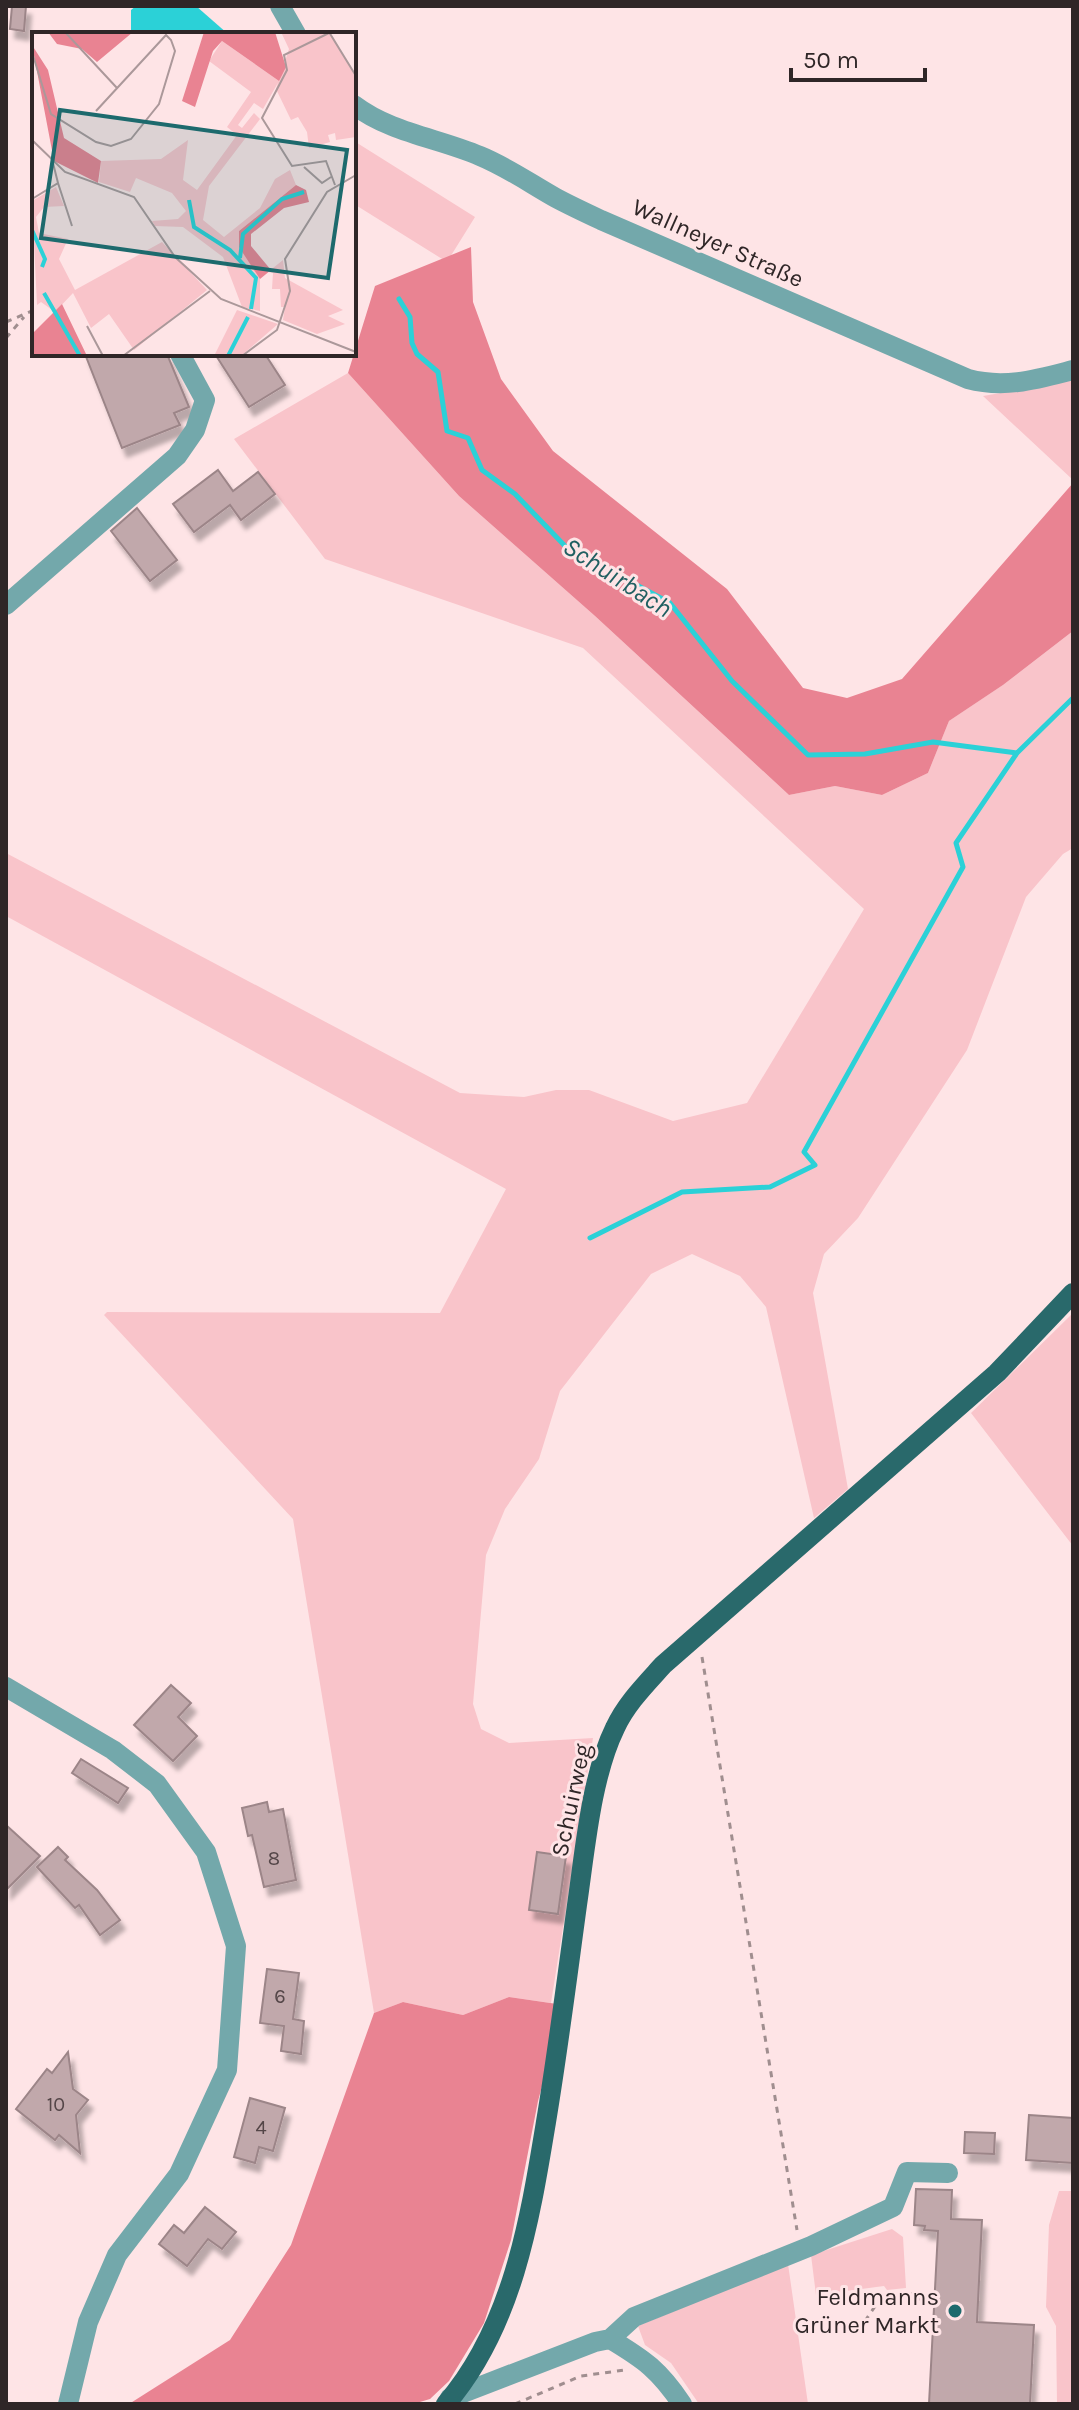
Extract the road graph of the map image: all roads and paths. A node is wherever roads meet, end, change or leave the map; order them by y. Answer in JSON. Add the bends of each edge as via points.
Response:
{"nodes":[{"id":1,"x":280,"y":6,"type":"edge"},
{"id":2,"x":295,"y":32,"type":"edge"},
{"id":3,"x":356,"y":107,"type":"edge"},
{"id":4,"x":32,"y":311,"type":"edge"},
{"id":5,"x":26,"y":315,"type":"junction"},
{"id":6,"x":6,"y":322,"type":"edge"},
{"id":7,"x":6,"y":338,"type":"edge"},
{"id":8,"x":181,"y":356,"type":"edge"},
{"id":9,"x":1073,"y":370,"type":"edge"},
{"id":10,"x":6,"y":605,"type":"edge"},
{"id":11,"x":1073,"y":1293,"type":"edge"},
{"id":12,"x":698,"y":1634,"type":"junction"},
{"id":13,"x":6,"y":1687,"type":"edge"},
{"id":14,"x":948,"y":2173,"type":"dead end"},
{"id":15,"x":800,"y":2251,"type":"junction"},
{"id":16,"x":934,"y":2300,"type":"dead end"},
{"id":17,"x":865,"y":2321,"type":"dead end"},
{"id":18,"x":610,"y":2339,"type":"junction"},
{"id":19,"x":646,"y":2360,"type":"junction"},
{"id":20,"x":448,"y":2401,"type":"edge"},
{"id":21,"x":68,"y":2404,"type":"edge"},
{"id":22,"x":515,"y":2404,"type":"edge"},
{"id":23,"x":682,"y":2404,"type":"edge"}],
"edges":[{"from":1,"to":2,"type":"street"},
{"from":3,"to":9,"type":"street","name":"Wallneyer Straße","via":[[397,129],[497,163],[601,220],[968,379],[1011,384]]},
{"from":4,"to":5,"type":"path"},
{"from":5,"to":6,"type":"path"},
{"from":5,"to":7,"type":"path"},
{"from":8,"to":10,"type":"street","via":[[205,400],[195,430],[177,456]]},
{"from":11,"to":12,"type":"main road","name":"Schuirweg","via":[[997,1373]]},
{"from":12,"to":15,"type":"path"},
{"from":12,"to":20,"type":"main road","name":"Schuirweg","via":[[631,1700],[602,1764],[528,2220],[492,2333]]},
{"from":13,"to":21,"type":"street","via":[[113,1750],[157,1784],[206,1852],[236,1946],[227,2070],[179,2174],[117,2255],[88,2322]]},
{"from":14,"to":15,"type":"street","name":"Schuirweg","via":[[907,2172],[893,2207]]},
{"from":15,"to":18,"type":"street","name":"Schuirweg","via":[[634,2317]]},
{"from":16,"to":17,"type":"path","via":[[884,2293]]},
{"from":18,"to":19,"type":"street"},
{"from":18,"to":20,"type":"street","name":"Schuirweg"},
{"from":19,"to":22,"type":"path","via":[[630,2370],[581,2376]]},
{"from":19,"to":23,"type":"street"}]}
